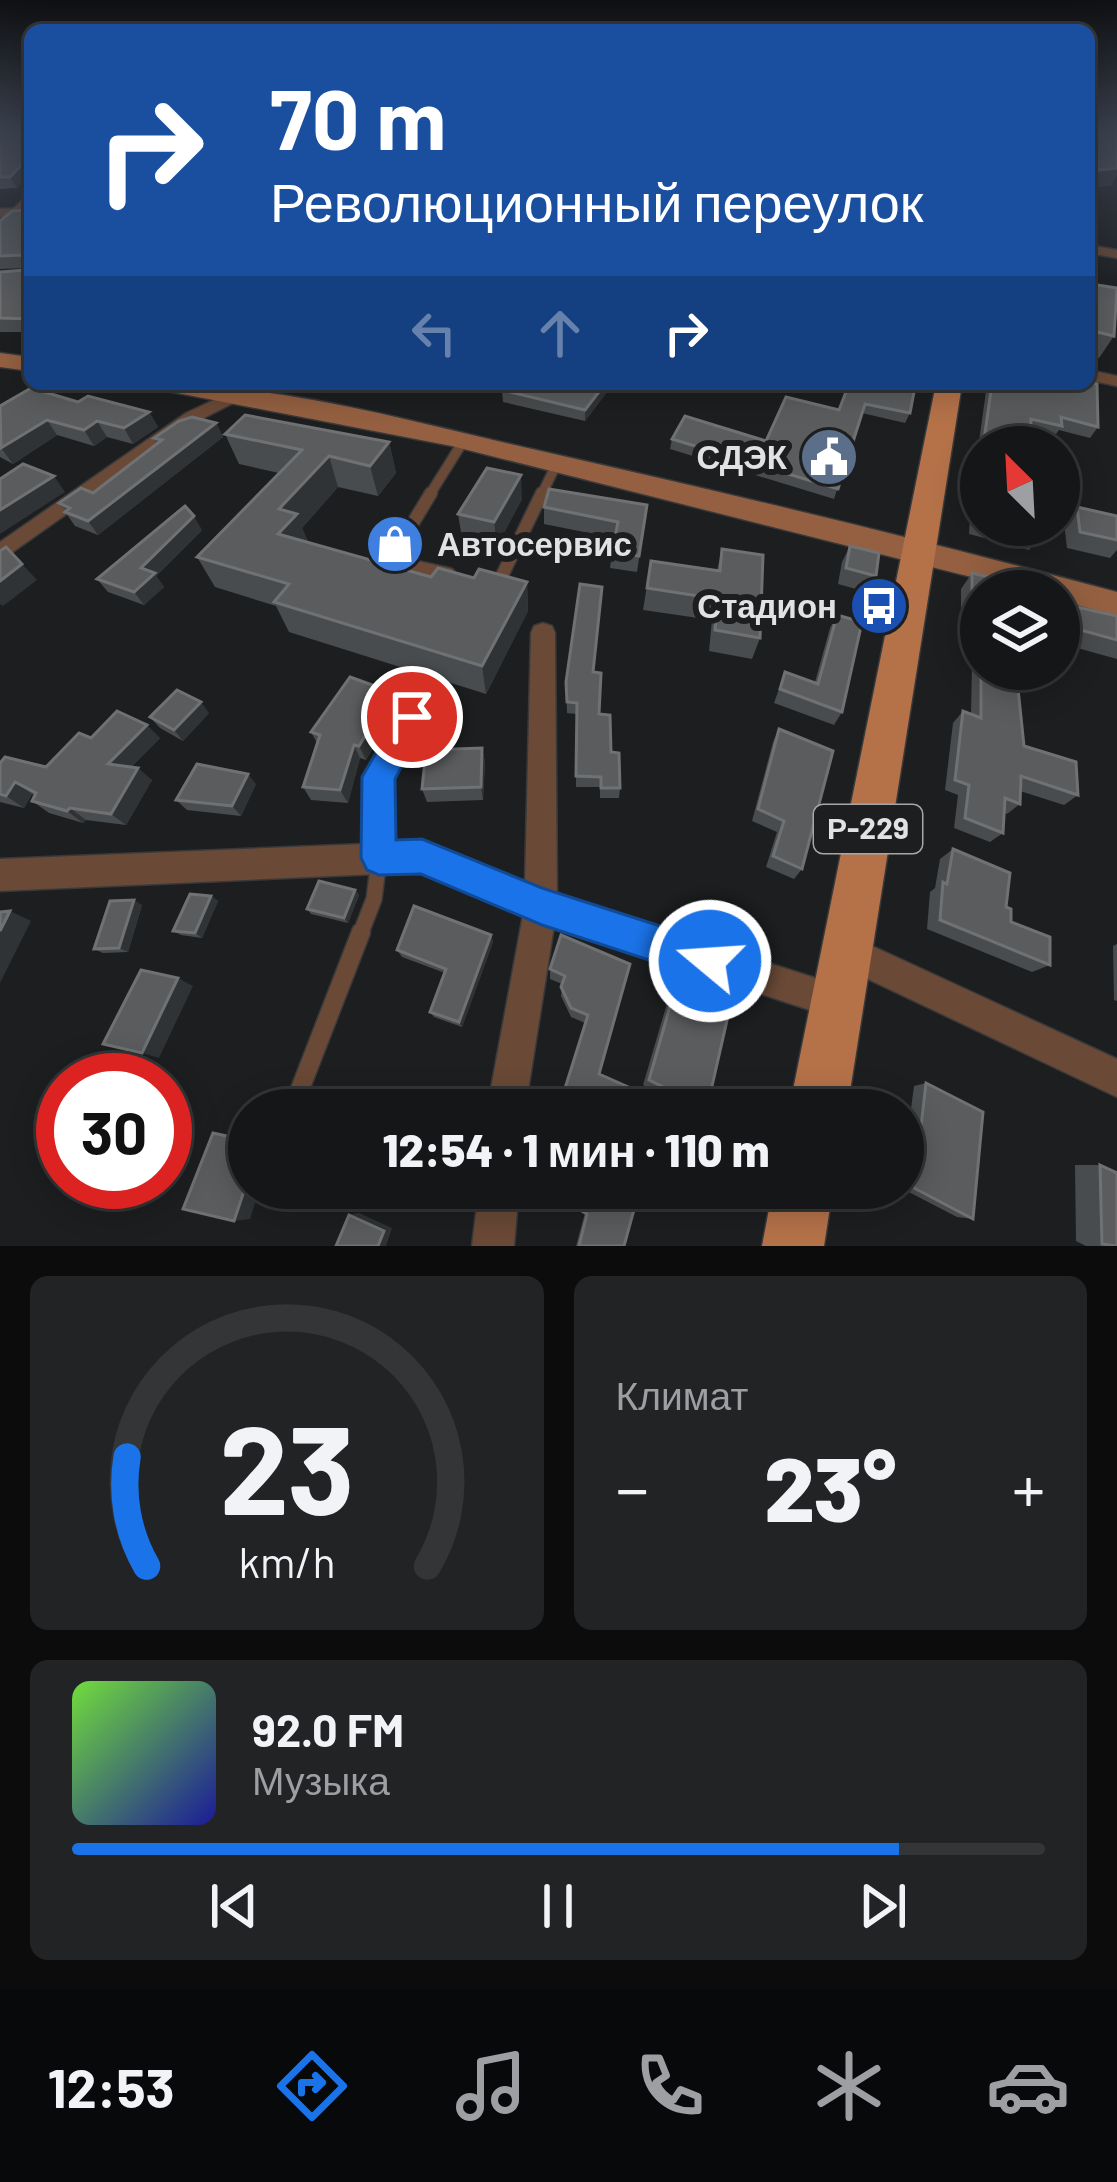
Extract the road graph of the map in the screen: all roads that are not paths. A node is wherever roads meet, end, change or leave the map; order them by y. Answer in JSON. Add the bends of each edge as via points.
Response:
{"nodes":[{"id":1,"x":16,"y":212,"type":"edge"},
{"id":2,"x":0,"y":231,"type":"edge"},
{"id":3,"x":253,"y":390,"type":"edge"},
{"id":4,"x":948,"y":390,"type":"edge"},
{"id":5,"x":464,"y":440,"type":"junction"},
{"id":6,"x":557,"y":463,"type":"junction"},
{"id":7,"x":919,"y":549,"type":"junction"},
{"id":8,"x":0,"y":553,"type":"edge"},
{"id":9,"x":457,"y":575,"type":"edge"},
{"id":10,"x":479,"y":580,"type":"edge"},
{"id":11,"x":1117,"y":604,"type":"edge"},
{"id":12,"x":543,"y":633,"type":"dead end"},
{"id":13,"x":412,"y":717,"type":"dead end"},
{"id":14,"x":379,"y":858,"type":"junction"},
{"id":15,"x":0,"y":875,"type":"edge"},
{"id":16,"x":542,"y":906,"type":"junction"},
{"id":17,"x":846,"y":951,"type":"junction"},
{"id":18,"x":837,"y":1002,"type":"junction"},
{"id":19,"x":1117,"y":1078,"type":"edge"},
{"id":20,"x":300,"y":1089,"type":"edge"},
{"id":21,"x":510,"y":1089,"type":"edge"},
{"id":22,"x":822,"y":1089,"type":"edge"},
{"id":23,"x":497,"y":1209,"type":"edge"},
{"id":24,"x":799,"y":1209,"type":"edge"},
{"id":25,"x":493,"y":1246,"type":"edge"},
{"id":26,"x":793,"y":1246,"type":"edge"}],
"edges":[{"from":1,"to":2,"type":"street"},
{"from":3,"to":5,"type":"main road"},
{"from":3,"to":8,"type":"street","via":[[192,417]]},
{"from":4,"to":7,"type":"main road","number":"Р-229"},
{"from":5,"to":6,"type":"main road"},
{"from":5,"to":9,"type":"lane","via":[[389,561]]},
{"from":6,"to":7,"type":"main road"},
{"from":6,"to":10,"type":"lane","via":[[501,585]]},
{"from":7,"to":11,"type":"main road"},
{"from":7,"to":17,"type":"main road","number":"Р-229"},
{"from":12,"to":16,"type":"street"},
{"from":13,"to":14,"type":"street","via":[[378,777]]},
{"from":14,"to":15,"type":"street"},
{"from":14,"to":16,"type":"street","via":[[422,856]]},
{"from":14,"to":20,"type":"lane","via":[[374,899]]},
{"from":16,"to":18,"type":"street"},
{"from":16,"to":21,"type":"street"},
{"from":17,"to":18,"type":"main road","number":"Р-229"},
{"from":17,"to":19,"type":"street"},
{"from":18,"to":22,"type":"main road","number":"Р-229"},
{"from":23,"to":25,"type":"street"},
{"from":24,"to":26,"type":"main road"}]}
